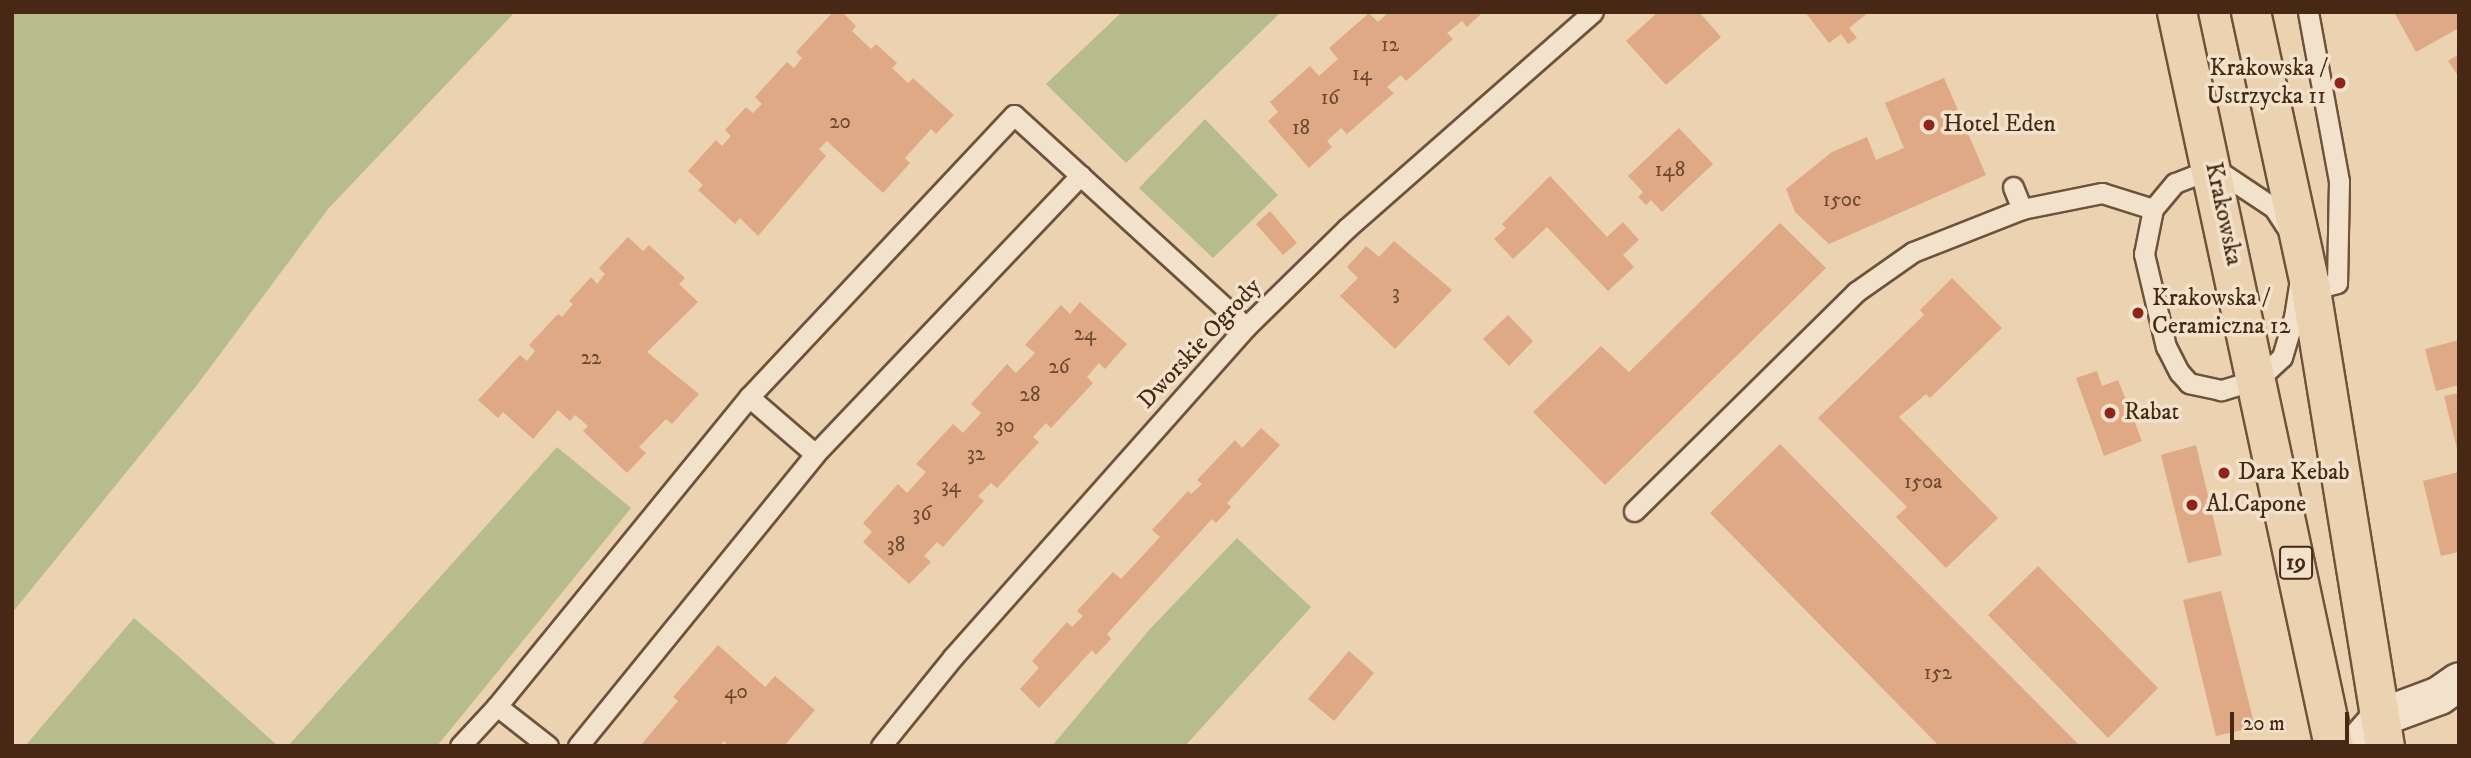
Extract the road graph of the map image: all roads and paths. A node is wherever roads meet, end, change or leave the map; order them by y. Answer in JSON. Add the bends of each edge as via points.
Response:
{"nodes":[{"id":1,"x":1593,"y":12,"type":"edge"},
{"id":2,"x":2177,"y":12,"type":"edge"},
{"id":3,"x":2251,"y":12,"type":"edge"},
{"id":4,"x":2308,"y":12,"type":"edge"},
{"id":5,"x":2214,"y":168,"type":"junction"},
{"id":6,"x":1081,"y":175,"type":"junction"},
{"id":7,"x":2013,"y":187,"type":"dead end"},
{"id":8,"x":2022,"y":209,"type":"junction"},
{"id":9,"x":2153,"y":209,"type":"junction"},
{"id":10,"x":2317,"y":276,"type":"junction"},
{"id":11,"x":1246,"y":327,"type":"junction"},
{"id":12,"x":2258,"y":379,"type":"junction"},
{"id":13,"x":749,"y":397,"type":"junction"},
{"id":14,"x":815,"y":454,"type":"junction"},
{"id":15,"x":1634,"y":511,"type":"dead end"},
{"id":16,"x":2459,"y":681,"type":"edge"},
{"id":17,"x":497,"y":706,"type":"junction"},
{"id":18,"x":2383,"y":732,"type":"edge"},
{"id":19,"x":460,"y":746,"type":"edge"},
{"id":20,"x":548,"y":746,"type":"edge"},
{"id":21,"x":578,"y":746,"type":"edge"},
{"id":22,"x":881,"y":746,"type":"edge"},
{"id":23,"x":2334,"y":746,"type":"edge"},
{"id":24,"x":2355,"y":746,"type":"edge"}],
"edges":[{"from":1,"to":11,"type":"lane","name":"Dworskie Ogrody","via":[[1347,228]]},
{"from":2,"to":5,"type":"main road","name":"Krakowska","number":"19"},
{"from":3,"to":10,"type":"main road","number":"19"},
{"from":4,"to":10,"type":"lane","via":[[2337,159]]},
{"from":5,"to":9,"type":"lane","via":[[2175,183]]},
{"from":5,"to":10,"type":"lane","via":[[2274,208]]},
{"from":5,"to":12,"type":"main road","name":"Krakowska","number":"19"},
{"from":6,"to":11,"type":"lane"},
{"from":6,"to":13,"type":"lane","via":[[1014,115]]},
{"from":6,"to":14,"type":"lane"},
{"from":7,"to":8,"type":"lane"},
{"from":8,"to":9,"type":"lane","via":[[2102,193]]},
{"from":8,"to":15,"type":"lane","via":[[1913,252],[1856,292]]},
{"from":9,"to":12,"type":"lane","via":[[2144,254],[2166,347],[2179,372],[2189,383],[2221,390]]},
{"from":10,"to":12,"type":"lane","via":[[2294,317],[2282,357]]},
{"from":10,"to":18,"type":"main road","number":"19"},
{"from":11,"to":22,"type":"lane","name":"Dworskie Ogrody","via":[[953,657]]},
{"from":12,"to":23,"type":"main road","name":"Krakowska","number":"19"},
{"from":13,"to":14,"type":"lane"},
{"from":13,"to":17,"type":"lane"},
{"from":14,"to":21,"type":"lane"},
{"from":16,"to":18,"type":"street"},
{"from":17,"to":19,"type":"lane"},
{"from":17,"to":20,"type":"lane"},
{"from":18,"to":24,"type":"street"}]}
